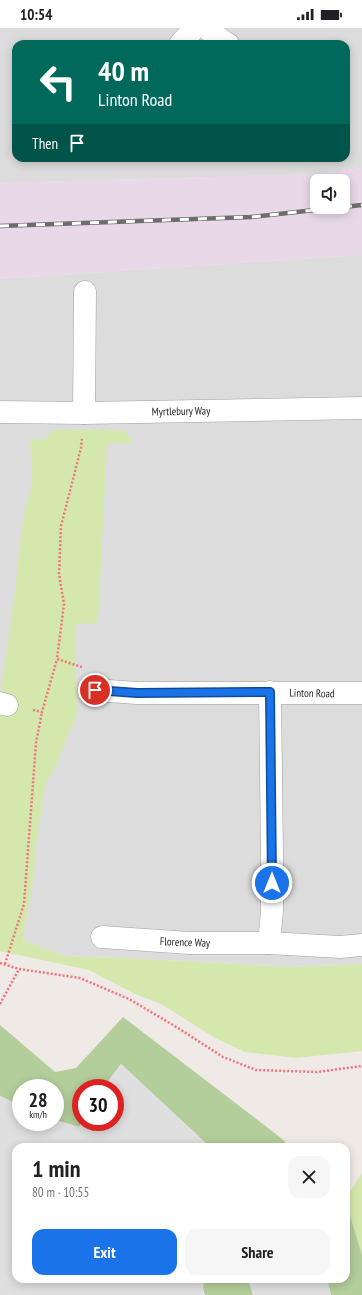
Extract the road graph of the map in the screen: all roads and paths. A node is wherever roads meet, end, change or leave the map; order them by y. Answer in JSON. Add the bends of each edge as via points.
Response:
{"nodes":[{"id":1,"x":195,"y":28,"type":"edge"},
{"id":2,"x":206,"y":28,"type":"edge"},
{"id":3,"x":184,"y":40,"type":"edge"},
{"id":4,"x":221,"y":40,"type":"edge"},
{"id":5,"x":85,"y":292,"type":"dead end"},
{"id":6,"x":362,"y":408,"type":"edge"},
{"id":7,"x":0,"y":412,"type":"edge"},
{"id":8,"x":84,"y":413,"type":"junction"},
{"id":9,"x":57,"y":659,"type":"junction"},
{"id":10,"x":95,"y":690,"type":"joint"},
{"id":11,"x":270,"y":692,"type":"junction"},
{"id":12,"x":362,"y":693,"type":"edge"},
{"id":13,"x":3,"y":704,"type":"edge"},
{"id":14,"x":42,"y":712,"type":"junction"},
{"id":15,"x":102,"y":937,"type":"dead end"},
{"id":16,"x":269,"y":943,"type":"junction"},
{"id":17,"x":362,"y":945,"type":"edge"},
{"id":18,"x":0,"y":963,"type":"edge"},
{"id":19,"x":5,"y":964,"type":"junction"},
{"id":20,"x":19,"y":969,"type":"junction"},
{"id":21,"x":0,"y":1004,"type":"edge"},
{"id":22,"x":362,"y":1066,"type":"edge"}],
"edges":[{"from":1,"to":3,"type":"street"},
{"from":2,"to":4,"type":"street"},
{"from":5,"to":8,"type":"street"},
{"from":6,"to":8,"type":"street","name":"Myrtlebury Way"},
{"from":7,"to":8,"type":"street","name":"Myrtlebury Way"},
{"from":8,"to":9,"type":"path","via":[[81,448],[61,526],[59,574],[64,604]]},
{"from":9,"to":10,"type":"path","via":[[81,666]]},
{"from":9,"to":14,"type":"path"},
{"from":10,"to":11,"type":"street","name":"Linton Road","via":[[137,693]]},
{"from":11,"to":12,"type":"street","name":"Linton Road"},
{"from":11,"to":16,"type":"street","via":[[272,911]]},
{"from":13,"to":14,"type":"path"},
{"from":14,"to":19,"type":"path","via":[[36,743],[24,904]]},
{"from":15,"to":16,"type":"street","name":"Florence Way","via":[[189,943]]},
{"from":16,"to":17,"type":"street","name":"Florence Way","via":[[340,947]]},
{"from":18,"to":19,"type":"path"},
{"from":19,"to":20,"type":"path"},
{"from":20,"to":21,"type":"path"},
{"from":20,"to":22,"type":"path","via":[[80,978],[129,999],[223,1057],[256,1070],[317,1072]]}]}
